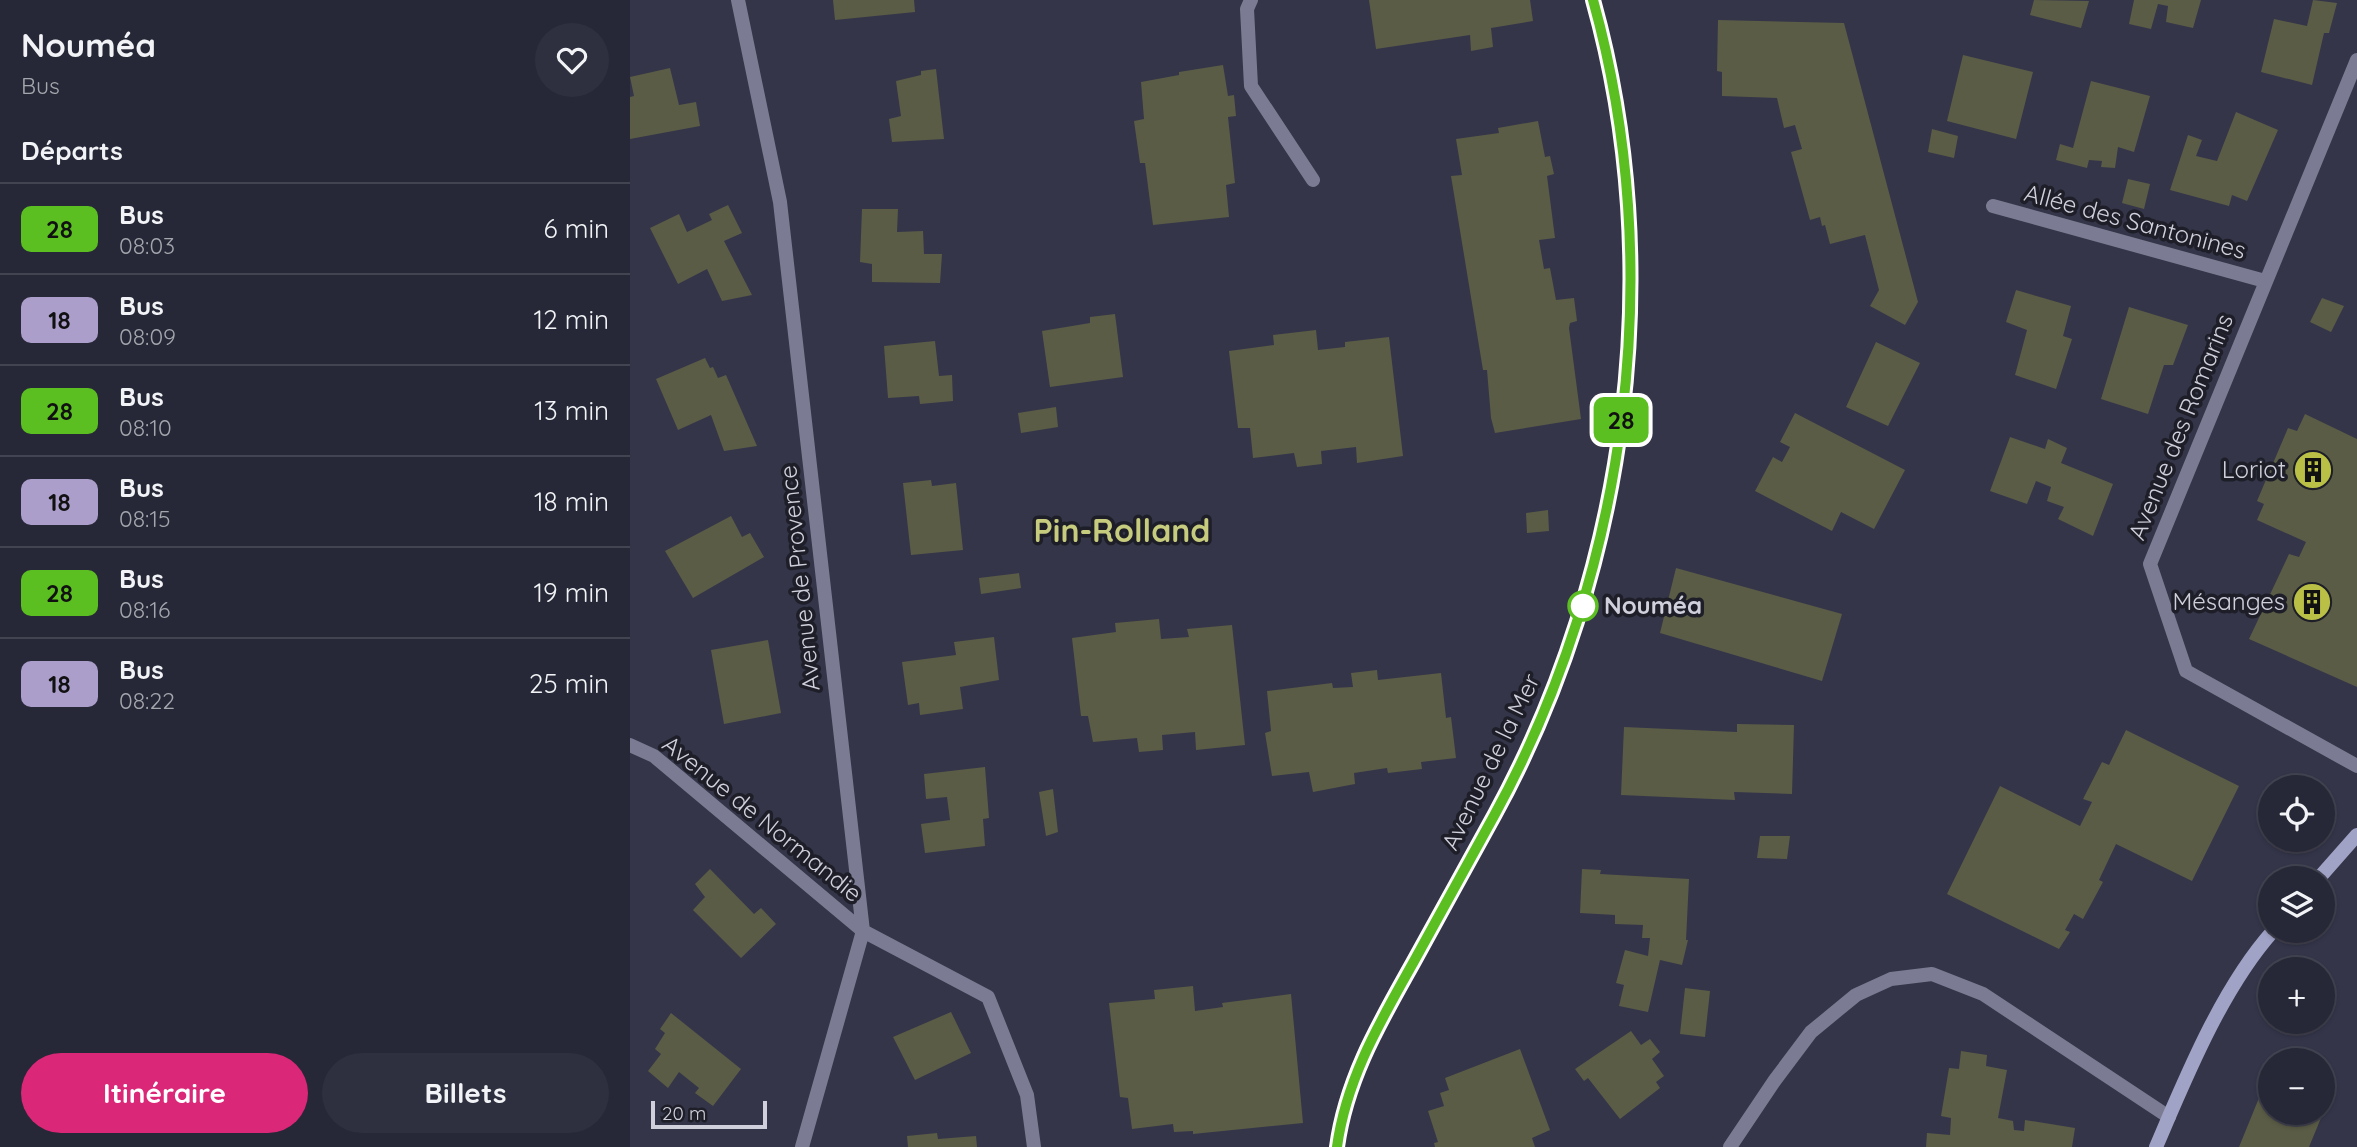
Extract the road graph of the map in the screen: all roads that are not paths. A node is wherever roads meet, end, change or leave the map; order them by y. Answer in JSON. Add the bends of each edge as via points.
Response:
{"nodes":[{"id":1,"x":738,"y":0,"type":"edge"},
{"id":2,"x":1251,"y":0,"type":"edge"},
{"id":3,"x":1593,"y":0,"type":"edge"},
{"id":4,"x":2357,"y":60,"type":"edge"},
{"id":5,"x":1312,"y":180,"type":"dead end"},
{"id":6,"x":1993,"y":206,"type":"dead end"},
{"id":7,"x":2265,"y":281,"type":"junction"},
{"id":8,"x":630,"y":745,"type":"edge"},
{"id":9,"x":2357,"y":766,"type":"edge"},
{"id":10,"x":2357,"y":835,"type":"edge"},
{"id":11,"x":2330,"y":866,"type":"edge"},
{"id":12,"x":863,"y":931,"type":"junction"},
{"id":13,"x":2262,"y":943,"type":"edge"},
{"id":14,"x":2169,"y":1118,"type":"junction"},
{"id":15,"x":802,"y":1147,"type":"edge"},
{"id":16,"x":1034,"y":1147,"type":"edge"},
{"id":17,"x":1337,"y":1147,"type":"edge"},
{"id":18,"x":1730,"y":1147,"type":"edge"},
{"id":19,"x":2157,"y":1147,"type":"edge"}],
"edges":[{"from":1,"to":12,"type":"street","name":"Avenue de Provence","via":[[780,202]]},
{"from":2,"to":5,"type":"street","via":[[1247,9],[1251,86]]},
{"from":3,"to":17,"type":"street","name":"Avenue de la Mer","via":[[1623,144],[1632,273],[1627,388],[1604,517],[1583,606],[1543,717],[1497,811],[1360,1059]]},
{"from":4,"to":7,"type":"street","name":"Avenue des Romarins"},
{"from":6,"to":7,"type":"street","name":"Allée des Santonines"},
{"from":7,"to":9,"type":"street","name":"Avenue des Romarins","via":[[2150,564],[2186,671]]},
{"from":8,"to":12,"type":"street","name":"Avenue de Normandie","via":[[654,756]]},
{"from":10,"to":11,"type":"street"},
{"from":12,"to":15,"type":"street","name":"Avenue de Provence"},
{"from":12,"to":16,"type":"street","name":"Avenue de Normandie","via":[[988,997],[1027,1095]]},
{"from":13,"to":14,"type":"street","via":[[2219,1011]]},
{"from":14,"to":18,"type":"street","via":[[1983,994],[1932,974],[1891,979],[1856,995],[1811,1032]]},
{"from":14,"to":19,"type":"street"}]}
